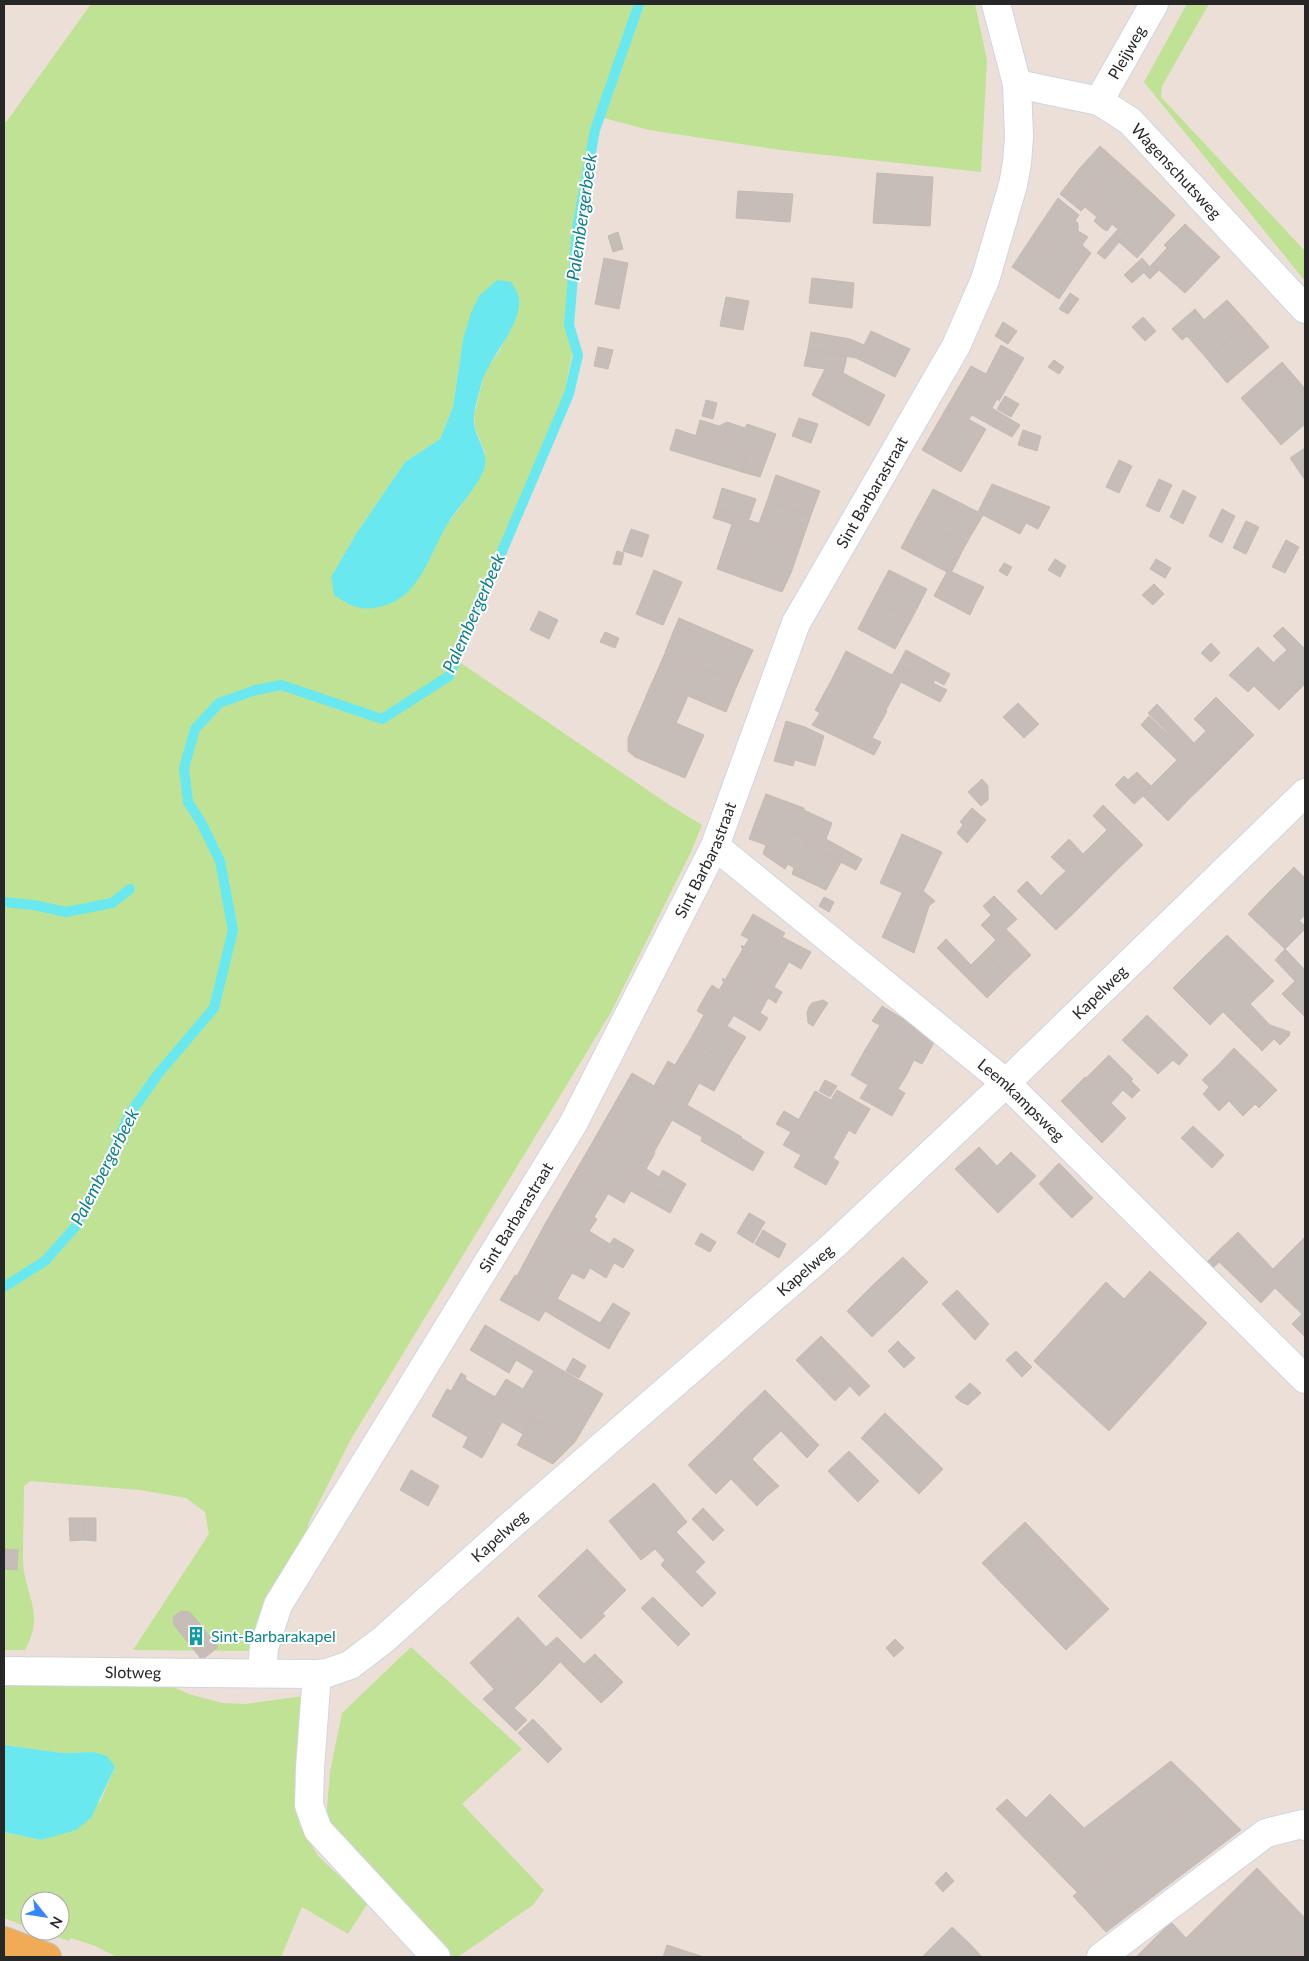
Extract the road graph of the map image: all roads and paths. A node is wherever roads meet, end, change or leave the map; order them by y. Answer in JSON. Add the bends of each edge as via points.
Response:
{"nodes":[{"id":1,"x":996,"y":4,"type":"edge"},
{"id":2,"x":1154,"y":4,"type":"edge"},
{"id":3,"x":1017,"y":84,"type":"junction"},
{"id":4,"x":1099,"y":101,"type":"junction"},
{"id":5,"x":1305,"y":309,"type":"edge"},
{"id":6,"x":1305,"y":793,"type":"edge"},
{"id":7,"x":715,"y":846,"type":"junction"},
{"id":8,"x":1006,"y":1083,"type":"junction"},
{"id":9,"x":1305,"y":1379,"type":"edge"},
{"id":10,"x":4,"y":1672,"type":"edge"},
{"id":11,"x":262,"y":1672,"type":"junction"},
{"id":12,"x":317,"y":1674,"type":"junction"},
{"id":13,"x":1305,"y":1826,"type":"edge"},
{"id":14,"x":4,"y":1941,"type":"edge"},
{"id":15,"x":47,"y":1957,"type":"edge"},
{"id":16,"x":436,"y":1957,"type":"edge"},
{"id":17,"x":1101,"y":1957,"type":"edge"}],
"edges":[{"from":1,"to":3,"type":"street","name":"Sint Barbarastraat"},
{"from":2,"to":4,"type":"street","name":"Pleijweg"},
{"from":3,"to":4,"type":"street","name":"Wagenschutsweg"},
{"from":3,"to":7,"type":"street","name":"Sint Barbarastraat","via":[[1019,137],[1013,185],[985,280],[956,346],[796,623]]},
{"from":4,"to":5,"type":"street","name":"Wagenschutsweg","via":[[1130,121]]},
{"from":6,"to":8,"type":"street","name":"Kapelweg"},
{"from":7,"to":8,"type":"street","name":"Leemkampsweg"},
{"from":7,"to":11,"type":"street","name":"Sint Barbarastraat","via":[[573,1124],[278,1605],[264,1648]]},
{"from":8,"to":9,"type":"street","name":"Leemkampsweg"},
{"from":8,"to":12,"type":"street","name":"Kapelweg","via":[[834,1245],[384,1640],[350,1665]]},
{"from":10,"to":11,"type":"street","name":"Slotweg"},
{"from":11,"to":12,"type":"street","name":"Kapelweg"},
{"from":12,"to":16,"type":"street","via":[[309,1805],[318,1830]]},
{"from":13,"to":17,"type":"street","via":[[1266,1833]]},
{"from":14,"to":15,"type":"main road"}]}
